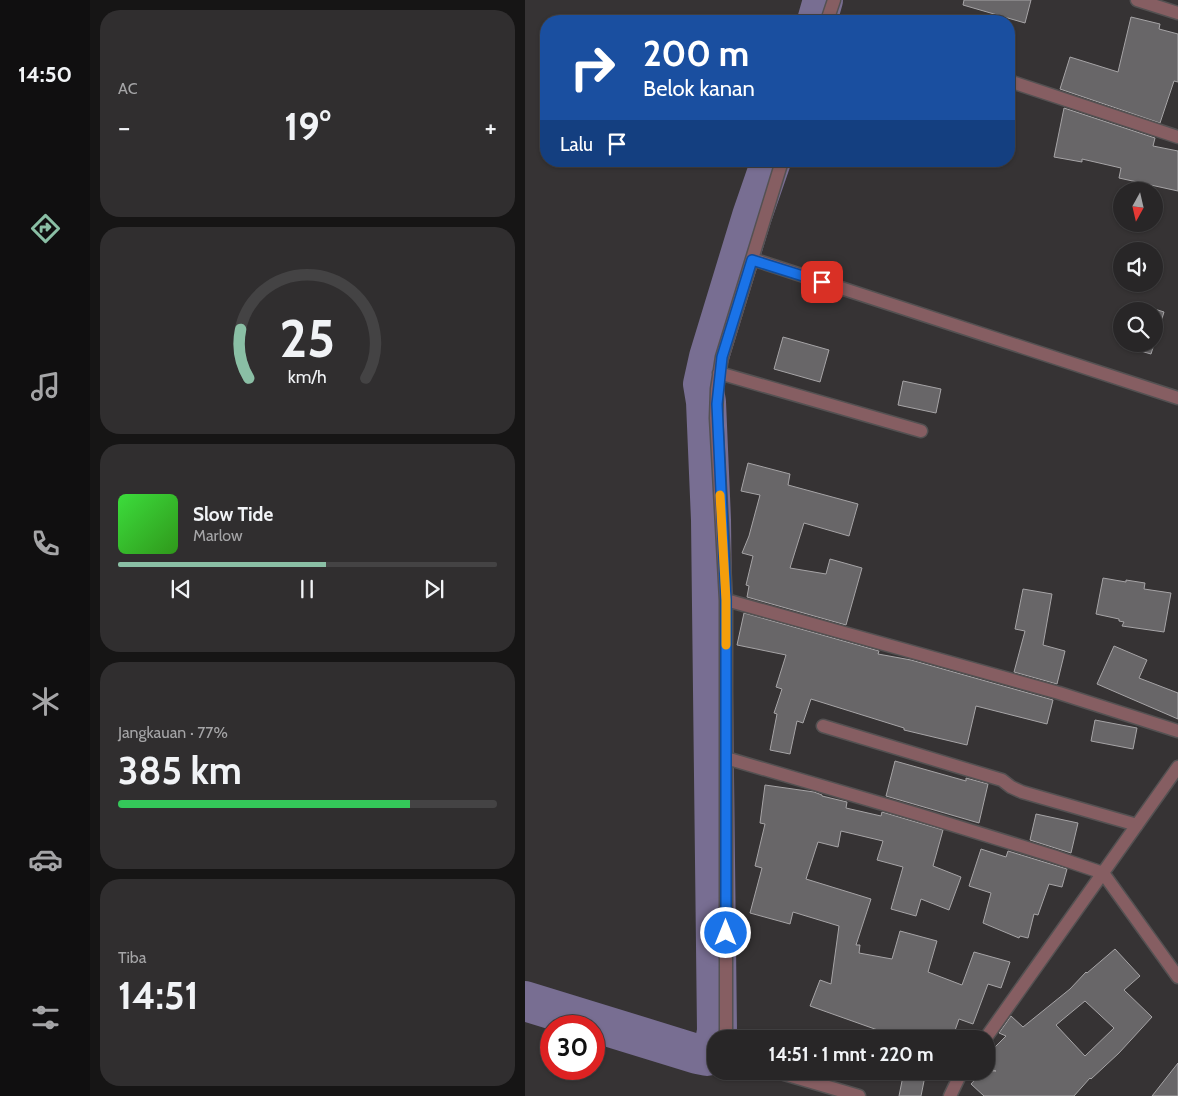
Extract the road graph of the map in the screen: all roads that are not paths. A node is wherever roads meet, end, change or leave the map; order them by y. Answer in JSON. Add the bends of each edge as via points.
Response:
{"nodes":[{"id":1,"x":834,"y":0,"type":"edge"},
{"id":2,"x":1137,"y":0,"type":"edge"},
{"id":3,"x":1178,"y":14,"type":"edge"},
{"id":4,"x":829,"y":15,"type":"edge"},
{"id":5,"x":1015,"y":83,"type":"edge"},
{"id":6,"x":1178,"y":137,"type":"edge"},
{"id":7,"x":780,"y":167,"type":"edge"},
{"id":8,"x":752,"y":260,"type":"junction"},
{"id":9,"x":719,"y":373,"type":"junction"},
{"id":10,"x":1178,"y":398,"type":"edge"},
{"id":11,"x":921,"y":432,"type":"dead end"},
{"id":12,"x":726,"y":600,"type":"junction"},
{"id":13,"x":823,"y":726,"type":"dead end"},
{"id":14,"x":1178,"y":731,"type":"edge"},
{"id":15,"x":726,"y":758,"type":"junction"},
{"id":16,"x":1178,"y":767,"type":"edge"},
{"id":17,"x":1137,"y":825,"type":"junction"},
{"id":18,"x":1103,"y":873,"type":"junction"},
{"id":19,"x":1178,"y":977,"type":"edge"},
{"id":20,"x":726,"y":1030,"type":"edge"},
{"id":21,"x":991,"y":1030,"type":"edge"},
{"id":22,"x":805,"y":1080,"type":"edge"},
{"id":23,"x":958,"y":1080,"type":"edge"},
{"id":24,"x":859,"y":1096,"type":"edge"},
{"id":25,"x":950,"y":1096,"type":"edge"}],
"edges":[{"from":1,"to":4,"type":"street"},
{"from":2,"to":3,"type":"street"},
{"from":5,"to":6,"type":"street"},
{"from":7,"to":8,"type":"street"},
{"from":8,"to":9,"type":"street"},
{"from":8,"to":10,"type":"street"},
{"from":9,"to":11,"type":"street"},
{"from":9,"to":12,"type":"street","via":[[716,418]]},
{"from":12,"to":14,"type":"street","via":[[1059,692]]},
{"from":12,"to":15,"type":"street"},
{"from":13,"to":17,"type":"street","via":[[1002,780],[1022,792]]},
{"from":15,"to":18,"type":"street"},
{"from":15,"to":20,"type":"street"},
{"from":16,"to":17,"type":"street"},
{"from":17,"to":18,"type":"street"},
{"from":18,"to":19,"type":"street"},
{"from":18,"to":21,"type":"street"},
{"from":22,"to":24,"type":"street"},
{"from":23,"to":25,"type":"street"}]}
